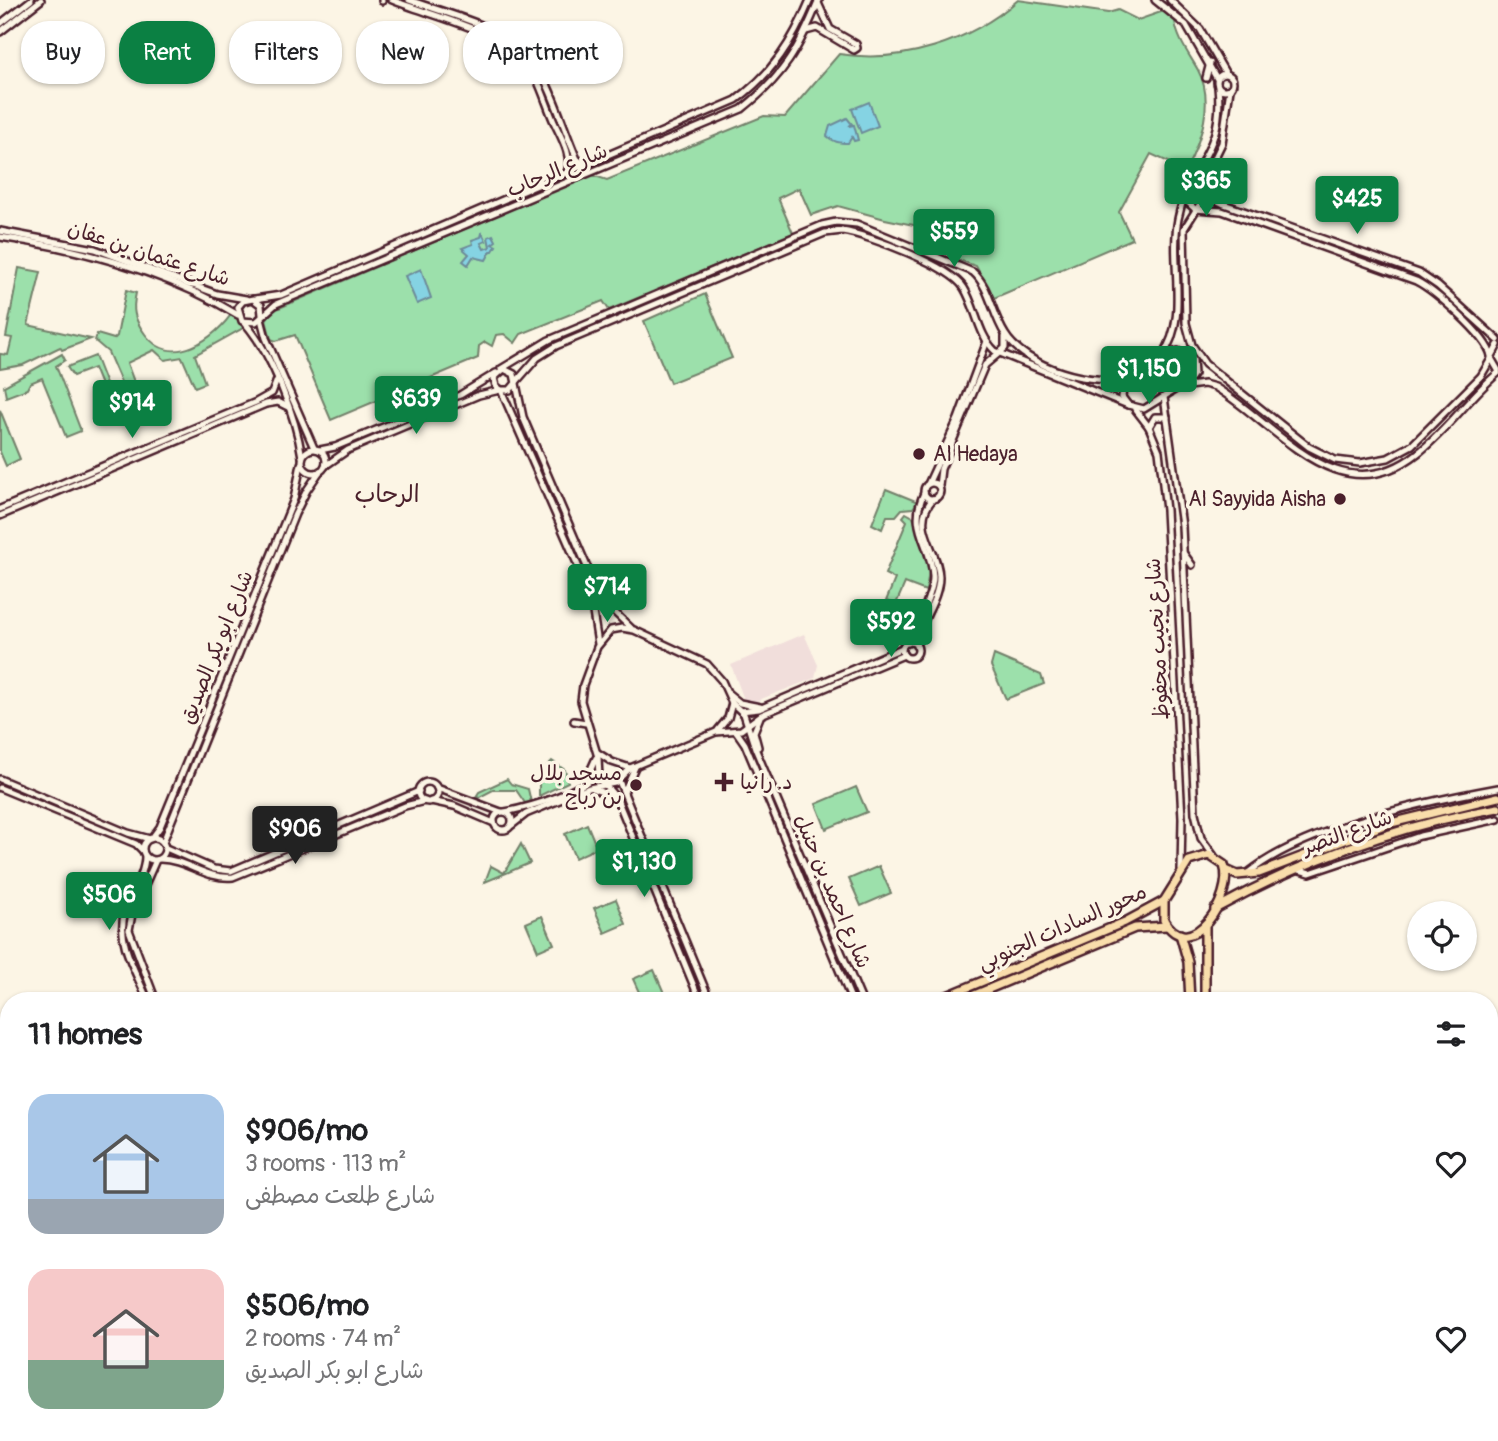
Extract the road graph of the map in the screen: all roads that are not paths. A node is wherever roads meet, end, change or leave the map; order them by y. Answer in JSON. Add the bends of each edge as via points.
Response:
{"nodes":[{"id":1,"x":31,"y":0,"type":"edge"},
{"id":2,"x":41,"y":0,"type":"edge"},
{"id":3,"x":392,"y":0,"type":"edge"},
{"id":4,"x":810,"y":0,"type":"edge"},
{"id":5,"x":1155,"y":0,"type":"edge"},
{"id":6,"x":1170,"y":0,"type":"edge"},
{"id":7,"x":405,"y":1,"type":"edge"},
{"id":8,"x":818,"y":1,"type":"edge"},
{"id":9,"x":0,"y":24,"type":"edge"},
{"id":10,"x":806,"y":31,"type":"junction"},
{"id":11,"x":0,"y":32,"type":"edge"},
{"id":12,"x":1210,"y":63,"type":"junction"},
{"id":13,"x":1226,"y":74,"type":"junction"},
{"id":14,"x":1206,"y":78,"type":"dead end"},
{"id":15,"x":1217,"y":79,"type":"junction"},
{"id":16,"x":1218,"y":87,"type":"junction"},
{"id":17,"x":1230,"y":89,"type":"junction"},
{"id":18,"x":736,"y":100,"type":"junction"},
{"id":19,"x":742,"y":109,"type":"junction"},
{"id":20,"x":565,"y":140,"type":"junction"},
{"id":21,"x":586,"y":165,"type":"junction"},
{"id":22,"x":567,"y":173,"type":"junction"},
{"id":23,"x":1189,"y":188,"type":"junction"},
{"id":24,"x":1202,"y":191,"type":"junction"},
{"id":25,"x":1184,"y":199,"type":"junction"},
{"id":26,"x":1224,"y":204,"type":"junction"},
{"id":27,"x":1195,"y":209,"type":"junction"},
{"id":28,"x":1222,"y":211,"type":"junction"},
{"id":29,"x":466,"y":216,"type":"junction"},
{"id":30,"x":470,"y":224,"type":"junction"},
{"id":31,"x":822,"y":225,"type":"junction"},
{"id":32,"x":0,"y":230,"type":"edge"},
{"id":33,"x":825,"y":233,"type":"junction"},
{"id":34,"x":0,"y":237,"type":"edge"},
{"id":35,"x":763,"y":259,"type":"junction"},
{"id":36,"x":125,"y":262,"type":"junction"},
{"id":37,"x":751,"y":271,"type":"dead end"},
{"id":38,"x":973,"y":272,"type":"junction"},
{"id":39,"x":963,"y":286,"type":"junction"},
{"id":40,"x":250,"y":299,"type":"junction"},
{"id":41,"x":238,"y":315,"type":"junction"},
{"id":42,"x":261,"y":316,"type":"junction"},
{"id":43,"x":246,"y":323,"type":"junction"},
{"id":44,"x":1003,"y":331,"type":"junction"},
{"id":45,"x":987,"y":341,"type":"junction"},
{"id":46,"x":1498,"y":343,"type":"edge"},
{"id":47,"x":999,"y":353,"type":"junction"},
{"id":48,"x":525,"y":355,"type":"junction"},
{"id":49,"x":1194,"y":355,"type":"junction"},
{"id":50,"x":1162,"y":356,"type":"junction"},
{"id":51,"x":1491,"y":358,"type":"junction"},
{"id":52,"x":533,"y":362,"type":"junction"},
{"id":53,"x":499,"y":371,"type":"junction"},
{"id":54,"x":1498,"y":372,"type":"edge"},
{"id":55,"x":1130,"y":375,"type":"junction"},
{"id":56,"x":277,"y":380,"type":"junction"},
{"id":57,"x":516,"y":382,"type":"junction"},
{"id":58,"x":477,"y":386,"type":"junction"},
{"id":59,"x":1181,"y":387,"type":"junction"},
{"id":60,"x":501,"y":390,"type":"junction"},
{"id":61,"x":481,"y":395,"type":"junction"},
{"id":62,"x":1164,"y":397,"type":"junction"},
{"id":63,"x":518,"y":401,"type":"junction"},
{"id":64,"x":510,"y":404,"type":"junction"},
{"id":65,"x":1128,"y":405,"type":"junction"},
{"id":66,"x":288,"y":407,"type":"junction"},
{"id":67,"x":1135,"y":409,"type":"junction"},
{"id":68,"x":1167,"y":417,"type":"junction"},
{"id":69,"x":1149,"y":427,"type":"junction"},
{"id":70,"x":317,"y":449,"type":"junction"},
{"id":71,"x":302,"y":460,"type":"junction"},
{"id":72,"x":323,"y":469,"type":"junction"},
{"id":73,"x":1162,"y":470,"type":"junction"},
{"id":74,"x":1153,"y":471,"type":"dead end"},
{"id":75,"x":83,"y":478,"type":"junction"},
{"id":76,"x":928,"y":484,"type":"junction"},
{"id":77,"x":939,"y":486,"type":"junction"},
{"id":78,"x":924,"y":493,"type":"junction"},
{"id":79,"x":933,"y":499,"type":"junction"},
{"id":80,"x":0,"y":509,"type":"edge"},
{"id":81,"x":0,"y":516,"type":"edge"},
{"id":82,"x":1184,"y":554,"type":"junction"},
{"id":83,"x":1192,"y":565,"type":"dead end"},
{"id":84,"x":607,"y":605,"type":"junction"},
{"id":85,"x":594,"y":610,"type":"junction"},
{"id":86,"x":1172,"y":622,"type":"junction"},
{"id":87,"x":1187,"y":622,"type":"junction"},
{"id":88,"x":634,"y":631,"type":"junction"},
{"id":89,"x":908,"y":643,"type":"junction"},
{"id":90,"x":916,"y":646,"type":"junction"},
{"id":91,"x":597,"y":647,"type":"junction"},
{"id":92,"x":903,"y":652,"type":"junction"},
{"id":93,"x":727,"y":692,"type":"junction"},
{"id":94,"x":732,"y":703,"type":"junction"},
{"id":95,"x":764,"y":707,"type":"junction"},
{"id":96,"x":741,"y":711,"type":"junction"},
{"id":97,"x":761,"y":715,"type":"junction"},
{"id":98,"x":208,"y":716,"type":"junction"},
{"id":99,"x":574,"y":721,"type":"dead end"},
{"id":100,"x":586,"y":723,"type":"junction"},
{"id":101,"x":748,"y":724,"type":"junction"},
{"id":102,"x":736,"y":731,"type":"junction"},
{"id":103,"x":716,"y":732,"type":"junction"},
{"id":104,"x":1177,"y":734,"type":"junction"},
{"id":105,"x":1167,"y":735,"type":"dead end"},
{"id":106,"x":745,"y":744,"type":"junction"},
{"id":107,"x":755,"y":748,"type":"junction"},
{"id":108,"x":597,"y":751,"type":"junction"},
{"id":109,"x":748,"y":752,"type":"junction"},
{"id":110,"x":760,"y":761,"type":"junction"},
{"id":111,"x":633,"y":767,"type":"junction"},
{"id":112,"x":598,"y":773,"type":"junction"},
{"id":113,"x":0,"y":779,"type":"edge"},
{"id":114,"x":619,"y":781,"type":"junction"},
{"id":115,"x":607,"y":784,"type":"junction"},
{"id":116,"x":583,"y":787,"type":"junction"},
{"id":117,"x":0,"y":788,"type":"edge"},
{"id":118,"x":437,"y":788,"type":"junction"},
{"id":119,"x":1498,"y":788,"type":"edge"},
{"id":120,"x":419,"y":791,"type":"junction"},
{"id":121,"x":624,"y":796,"type":"junction"},
{"id":122,"x":1498,"y":797,"type":"edge"},
{"id":123,"x":617,"y":799,"type":"junction"},
{"id":124,"x":428,"y":801,"type":"junction"},
{"id":125,"x":628,"y":804,"type":"junction"},
{"id":126,"x":1195,"y":806,"type":"junction"},
{"id":127,"x":620,"y":807,"type":"junction"},
{"id":128,"x":1181,"y":807,"type":"junction"},
{"id":129,"x":1498,"y":808,"type":"edge"},
{"id":130,"x":503,"y":812,"type":"junction"},
{"id":131,"x":1498,"y":819,"type":"edge"},
{"id":132,"x":494,"y":823,"type":"junction"},
{"id":133,"x":512,"y":825,"type":"junction"},
{"id":134,"x":151,"y":839,"type":"junction"},
{"id":135,"x":164,"y":845,"type":"junction"},
{"id":136,"x":144,"y":853,"type":"junction"},
{"id":137,"x":1214,"y":856,"type":"junction"},
{"id":138,"x":158,"y":860,"type":"junction"},
{"id":139,"x":804,"y":865,"type":"junction"},
{"id":140,"x":796,"y":868,"type":"junction"},
{"id":141,"x":1296,"y":869,"type":"junction"},
{"id":142,"x":1226,"y":870,"type":"junction"},
{"id":143,"x":808,"y":874,"type":"junction"},
{"id":144,"x":1180,"y":874,"type":"junction"},
{"id":145,"x":1246,"y":875,"type":"junction"},
{"id":146,"x":800,"y":878,"type":"junction"},
{"id":147,"x":1246,"y":890,"type":"junction"},
{"id":148,"x":1164,"y":901,"type":"junction"},
{"id":149,"x":1215,"y":909,"type":"junction"},
{"id":150,"x":1143,"y":912,"type":"junction"},
{"id":151,"x":677,"y":923,"type":"junction"},
{"id":152,"x":1206,"y":924,"type":"junction"},
{"id":153,"x":1151,"y":925,"type":"junction"},
{"id":154,"x":669,"y":926,"type":"junction"},
{"id":155,"x":1167,"y":926,"type":"junction"},
{"id":156,"x":1180,"y":934,"type":"junction"},
{"id":157,"x":1203,"y":968,"type":"junction"},
{"id":158,"x":1188,"y":971,"type":"junction"},
{"id":159,"x":145,"y":992,"type":"edge"},
{"id":160,"x":153,"y":992,"type":"edge"},
{"id":161,"x":696,"y":992,"type":"edge"},
{"id":162,"x":706,"y":992,"type":"edge"},
{"id":163,"x":849,"y":992,"type":"edge"},
{"id":164,"x":859,"y":992,"type":"edge"},
{"id":165,"x":956,"y":992,"type":"edge"},
{"id":166,"x":982,"y":992,"type":"edge"},
{"id":167,"x":1189,"y":992,"type":"edge"},
{"id":168,"x":1204,"y":992,"type":"edge"}],
"edges":[{"from":1,"to":9,"type":"street"},
{"from":2,"to":11,"type":"street"},
{"from":3,"to":7,"type":"street"},
{"from":4,"to":18,"type":"street","name":"شارع الرحاب","via":[[781,57]]},
{"from":5,"to":12,"type":"street","via":[[1186,26]]},
{"from":6,"to":13,"type":"street","via":[[1199,29]]},
{"from":7,"to":20,"type":"street","via":[[520,46],[536,65]]},
{"from":8,"to":10,"type":"street","name":"شارع الرحاب"},
{"from":8,"to":10,"type":"street","via":[[830,29],[857,48],[845,47],[817,28]]},
{"from":10,"to":19,"type":"street","name":"شارع الرحاب","via":[[783,71]]},
{"from":12,"to":14,"type":"street"},
{"from":12,"to":15,"type":"street"},
{"from":13,"to":15,"type":"street"},
{"from":13,"to":17,"type":"street","via":[[1233,79]]},
{"from":15,"to":16,"type":"street"},
{"from":16,"to":17,"type":"street"},
{"from":16,"to":23,"type":"street","via":[[1216,134]]},
{"from":17,"to":24,"type":"street","via":[[1225,134]]},
{"from":18,"to":19,"type":"street"},
{"from":18,"to":21,"type":"street","name":"شارع الرحاب"},
{"from":19,"to":30,"type":"street","name":"شارع الرحاب"},
{"from":20,"to":21,"type":"street"},
{"from":20,"to":22,"type":"street"},
{"from":21,"to":22,"type":"street","name":"شارع الرحاب"},
{"from":22,"to":29,"type":"street","name":"شارع الرحاب"},
{"from":23,"to":24,"type":"street"},
{"from":23,"to":25,"type":"street"},
{"from":24,"to":26,"type":"street"},
{"from":24,"to":27,"type":"street","via":[[1203,199]]},
{"from":25,"to":27,"type":"street"},
{"from":25,"to":50,"type":"street","via":[[1175,235],[1176,325]]},
{"from":26,"to":28,"type":"street"},
{"from":26,"to":46,"type":"street","via":[[1419,273]]},
{"from":27,"to":28,"type":"street"},
{"from":27,"to":49,"type":"street","via":[[1186,221],[1183,237]]},
{"from":28,"to":51,"type":"street","via":[[1416,281],[1434,292],[1486,344]]},
{"from":29,"to":30,"type":"street"},
{"from":29,"to":40,"type":"street","name":"شارع الرحاب","via":[[281,295]]},
{"from":30,"to":42,"type":"street","name":"شارع الرحاب","via":[[276,304]]},
{"from":31,"to":33,"type":"street"},
{"from":31,"to":38,"type":"street","via":[[857,224]]},
{"from":31,"to":48,"type":"street","via":[[549,340]]},
{"from":32,"to":36,"type":"street","name":"شارع عثمان بن عفان","via":[[62,241]]},
{"from":33,"to":35,"type":"street"},
{"from":33,"to":39,"type":"street","via":[[860,235],[944,269]]},
{"from":34,"to":36,"type":"street","name":"شارع عثمان بن عفان"},
{"from":35,"to":37,"type":"street"},
{"from":35,"to":52,"type":"street","via":[[556,346]]},
{"from":36,"to":40,"type":"street","name":"شارع عثمان بن عفان","via":[[217,294]]},
{"from":36,"to":41,"type":"street","name":"شارع عثمان بن عفان"},
{"from":38,"to":39,"type":"street","via":[[963,278]]},
{"from":38,"to":44,"type":"street"},
{"from":39,"to":45,"type":"street"},
{"from":40,"to":41,"type":"street","via":[[240,304]]},
{"from":40,"to":42,"type":"street","via":[[261,305]]},
{"from":41,"to":43,"type":"street"},
{"from":42,"to":43,"type":"street"},
{"from":42,"to":70,"type":"street","via":[[263,331]]},
{"from":43,"to":56,"type":"street"},
{"from":44,"to":47,"type":"street","via":[[1006,346]]},
{"from":44,"to":55,"type":"street","via":[[1022,352],[1078,377],[1105,381]]},
{"from":45,"to":47,"type":"street"},
{"from":45,"to":76,"type":"street"},
{"from":46,"to":51,"type":"street"},
{"from":47,"to":65,"type":"street"},
{"from":47,"to":77,"type":"street","via":[[985,366],[941,468]]},
{"from":48,"to":52,"type":"street","via":[[526,362]]},
{"from":48,"to":53,"type":"street"},
{"from":49,"to":50,"type":"street","via":[[1178,351]]},
{"from":49,"to":51,"type":"street","via":[[1308,447],[1326,457],[1376,462],[1395,455],[1420,434],[1481,376]]},
{"from":49,"to":59,"type":"street","via":[[1194,374]]},
{"from":50,"to":55,"type":"street"},
{"from":51,"to":54,"type":"street"},
{"from":52,"to":57,"type":"street"},
{"from":53,"to":57,"type":"street","via":[[512,372]]},
{"from":53,"to":58,"type":"street"},
{"from":53,"to":60,"type":"street","via":[[495,383]]},
{"from":54,"to":59,"type":"street","via":[[1417,454],[1387,470],[1362,473],[1331,469],[1310,460],[1215,387]]},
{"from":55,"to":65,"type":"street","via":[[1121,391]]},
{"from":56,"to":66,"type":"street"},
{"from":56,"to":75,"type":"street","via":[[272,393],[256,402]]},
{"from":57,"to":60,"type":"street","via":[[510,390]]},
{"from":57,"to":63,"type":"street"},
{"from":58,"to":61,"type":"street"},
{"from":58,"to":70,"type":"street","via":[[340,446]]},
{"from":59,"to":62,"type":"street"},
{"from":60,"to":61,"type":"street"},
{"from":60,"to":64,"type":"street"},
{"from":61,"to":72,"type":"street","via":[[348,450]]},
{"from":62,"to":67,"type":"street"},
{"from":62,"to":68,"type":"street","name":"شارع نجيب محفوظ"},
{"from":63,"to":64,"type":"street"},
{"from":63,"to":84,"type":"street"},
{"from":64,"to":85,"type":"street"},
{"from":65,"to":67,"type":"street"},
{"from":66,"to":71,"type":"street"},
{"from":66,"to":75,"type":"street","via":[[278,402],[266,404]]},
{"from":67,"to":69,"type":"street","name":"شارع نجيب محفوظ"},
{"from":68,"to":69,"type":"street","via":[[1155,417]]},
{"from":68,"to":82,"type":"street","name":"شارع نجيب محفوظ"},
{"from":69,"to":73,"type":"street","name":"شارع نجيب محفوظ"},
{"from":70,"to":71,"type":"street","via":[[308,450]]},
{"from":70,"to":72,"type":"street","via":[[326,459]]},
{"from":71,"to":72,"type":"street","via":[[311,473]]},
{"from":71,"to":98,"type":"street","name":"شارع ابو بكر الصديق","via":[[294,499]]},
{"from":72,"to":98,"type":"street","name":"شارع ابو بكر الصديق","via":[[300,502]]},
{"from":73,"to":74,"type":"street"},
{"from":73,"to":86,"type":"street","name":"شارع نجيب محفوظ"},
{"from":75,"to":80,"type":"street"},
{"from":75,"to":81,"type":"street"},
{"from":76,"to":77,"type":"street"},
{"from":76,"to":78,"type":"street"},
{"from":77,"to":79,"type":"street","via":[[940,495]]},
{"from":78,"to":79,"type":"street"},
{"from":78,"to":89,"type":"street","via":[[918,524],[932,580]]},
{"from":79,"to":90,"type":"street","via":[[923,524],[939,580]]},
{"from":82,"to":83,"type":"street"},
{"from":82,"to":87,"type":"street","name":"شارع نجيب محفوظ"},
{"from":84,"to":85,"type":"street","via":[[602,611]]},
{"from":84,"to":88,"type":"street"},
{"from":85,"to":91,"type":"street"},
{"from":86,"to":87,"type":"street"},
{"from":86,"to":104,"type":"street","name":"شارع نجيب محفوظ"},
{"from":87,"to":126,"type":"street","name":"شارع نجيب محفوظ"},
{"from":88,"to":91,"type":"street","name":"شارع احمد بن حنبل","via":[[611,630]]},
{"from":88,"to":93,"type":"street","name":"شارع احمد بن حنبل","via":[[701,659]]},
{"from":89,"to":90,"type":"street"},
{"from":89,"to":92,"type":"street"},
{"from":90,"to":92,"type":"street","via":[[915,655]]},
{"from":91,"to":100,"type":"street","via":[[581,693]]},
{"from":92,"to":95,"type":"street"},
{"from":92,"to":97,"type":"street"},
{"from":93,"to":94,"type":"street","name":"شارع احمد بن حنبل"},
{"from":93,"to":95,"type":"street","via":[[740,703]]},
{"from":94,"to":96,"type":"street","name":"شارع احمد بن حنبل"},
{"from":94,"to":103,"type":"street","via":[[728,718]]},
{"from":95,"to":96,"type":"street"},
{"from":96,"to":101,"type":"street","name":"شارع احمد بن حنبل"},
{"from":97,"to":101,"type":"street"},
{"from":97,"to":110,"type":"street","via":[[754,732]]},
{"from":98,"to":134,"type":"street","name":"شارع ابو بكر الصديق"},
{"from":98,"to":135,"type":"street","name":"شارع ابو بكر الصديق"},
{"from":99,"to":100,"type":"street"},
{"from":100,"to":108,"type":"street"},
{"from":101,"to":102,"type":"street"},
{"from":101,"to":107,"type":"street","name":"شارع احمد بن حنبل"},
{"from":102,"to":103,"type":"street"},
{"from":102,"to":106,"type":"street","name":"شارع احمد بن حنبل"},
{"from":103,"to":106,"type":"street"},
{"from":103,"to":111,"type":"street"},
{"from":104,"to":105,"type":"street"},
{"from":104,"to":128,"type":"street","name":"شارع نجيب محفوظ"},
{"from":106,"to":109,"type":"street","name":"شارع احمد بن حنبل"},
{"from":107,"to":109,"type":"street"},
{"from":107,"to":110,"type":"street","name":"شارع احمد بن حنبل"},
{"from":108,"to":111,"type":"street","via":[[612,762]]},
{"from":108,"to":112,"type":"street"},
{"from":108,"to":116,"type":"street"},
{"from":109,"to":140,"type":"street","name":"شارع احمد بن حنبل"},
{"from":110,"to":139,"type":"street","name":"شارع احمد بن حنبل"},
{"from":111,"to":114,"type":"street"},
{"from":111,"to":121,"type":"street"},
{"from":112,"to":115,"type":"street"},
{"from":112,"to":116,"type":"street"},
{"from":113,"to":134,"type":"street"},
{"from":114,"to":115,"type":"street"},
{"from":114,"to":121,"type":"street"},
{"from":115,"to":116,"type":"street"},
{"from":115,"to":123,"type":"street"},
{"from":116,"to":123,"type":"street"},
{"from":116,"to":130,"type":"street"},
{"from":116,"to":133,"type":"street"},
{"from":117,"to":136,"type":"street","via":[[136,844]]},
{"from":118,"to":120,"type":"street","via":[[426,783]]},
{"from":118,"to":124,"type":"street","via":[[438,794]]},
{"from":118,"to":130,"type":"street"},
{"from":119,"to":145,"type":"street","via":[[1353,824],[1271,858]]},
{"from":120,"to":124,"type":"street"},
{"from":120,"to":135,"type":"street","via":[[231,871],[214,869]]},
{"from":121,"to":125,"type":"street"},
{"from":122,"to":145,"type":"main road","name":"شارع النصر","via":[[1387,824]]},
{"from":123,"to":127,"type":"street"},
{"from":124,"to":132,"type":"street"},
{"from":124,"to":138,"type":"street","via":[[405,806],[233,877],[218,877],[174,860]]},
{"from":125,"to":127,"type":"street"},
{"from":125,"to":151,"type":"street"},
{"from":126,"to":128,"type":"street"},
{"from":126,"to":137,"type":"street","name":"شارع نجيب محفوظ","via":[[1202,838]]},
{"from":127,"to":154,"type":"street"},
{"from":128,"to":144,"type":"street","name":"شارع نجيب محفوظ"},
{"from":129,"to":141,"type":"main road","name":"شارع النصر","via":[[1412,827]]},
{"from":130,"to":132,"type":"street"},
{"from":130,"to":133,"type":"street","via":[[511,817]]},
{"from":131,"to":141,"type":"street","via":[[1404,841],[1310,873]]},
{"from":132,"to":133,"type":"street","via":[[502,831]]},
{"from":134,"to":135,"type":"street"},
{"from":134,"to":136,"type":"street","name":"شارع ابو بكر الصديق"},
{"from":135,"to":138,"type":"street","name":"شارع ابو بكر الصديق"},
{"from":136,"to":138,"type":"street"},
{"from":136,"to":159,"type":"street","via":[[122,931]]},
{"from":137,"to":142,"type":"main road"},
{"from":137,"to":144,"type":"main road","via":[[1194,858]]},
{"from":138,"to":160,"type":"street","via":[[129,930]]},
{"from":139,"to":140,"type":"street"},
{"from":139,"to":143,"type":"street","name":"شارع احمد بن حنبل"},
{"from":140,"to":146,"type":"street","name":"شارع احمد بن حنبل"},
{"from":141,"to":147,"type":"main road","name":"شارع النصر"},
{"from":142,"to":145,"type":"main road"},
{"from":142,"to":149,"type":"main road","via":[[1226,890]]},
{"from":143,"to":146,"type":"street"},
{"from":143,"to":164,"type":"street","name":"شارع احمد بن حنبل"},
{"from":144,"to":148,"type":"main road"},
{"from":145,"to":147,"type":"main road","via":[[1242,881]]},
{"from":146,"to":163,"type":"street","name":"شارع احمد بن حنبل"},
{"from":147,"to":149,"type":"main road","name":"شارع النصر"},
{"from":148,"to":150,"type":"main road","name":"محور السادات الجنوبي"},
{"from":148,"to":155,"type":"main road","via":[[1162,914]]},
{"from":149,"to":152,"type":"main road"},
{"from":150,"to":153,"type":"main road"},
{"from":150,"to":165,"type":"main road","name":"محور السادات الجنوبي"},
{"from":151,"to":154,"type":"street"},
{"from":151,"to":162,"type":"street"},
{"from":152,"to":156,"type":"main road","via":[[1193,934]]},
{"from":152,"to":157,"type":"main road"},
{"from":153,"to":155,"type":"main road","name":"محور السادات الجنوبي"},
{"from":153,"to":166,"type":"main road","name":"محور السادات الجنوبي"},
{"from":154,"to":161,"type":"street"},
{"from":155,"to":156,"type":"main road"},
{"from":156,"to":158,"type":"main road"},
{"from":157,"to":158,"type":"main road","via":[[1195,965]]},
{"from":157,"to":168,"type":"main road"},
{"from":158,"to":167,"type":"main road"}]}
